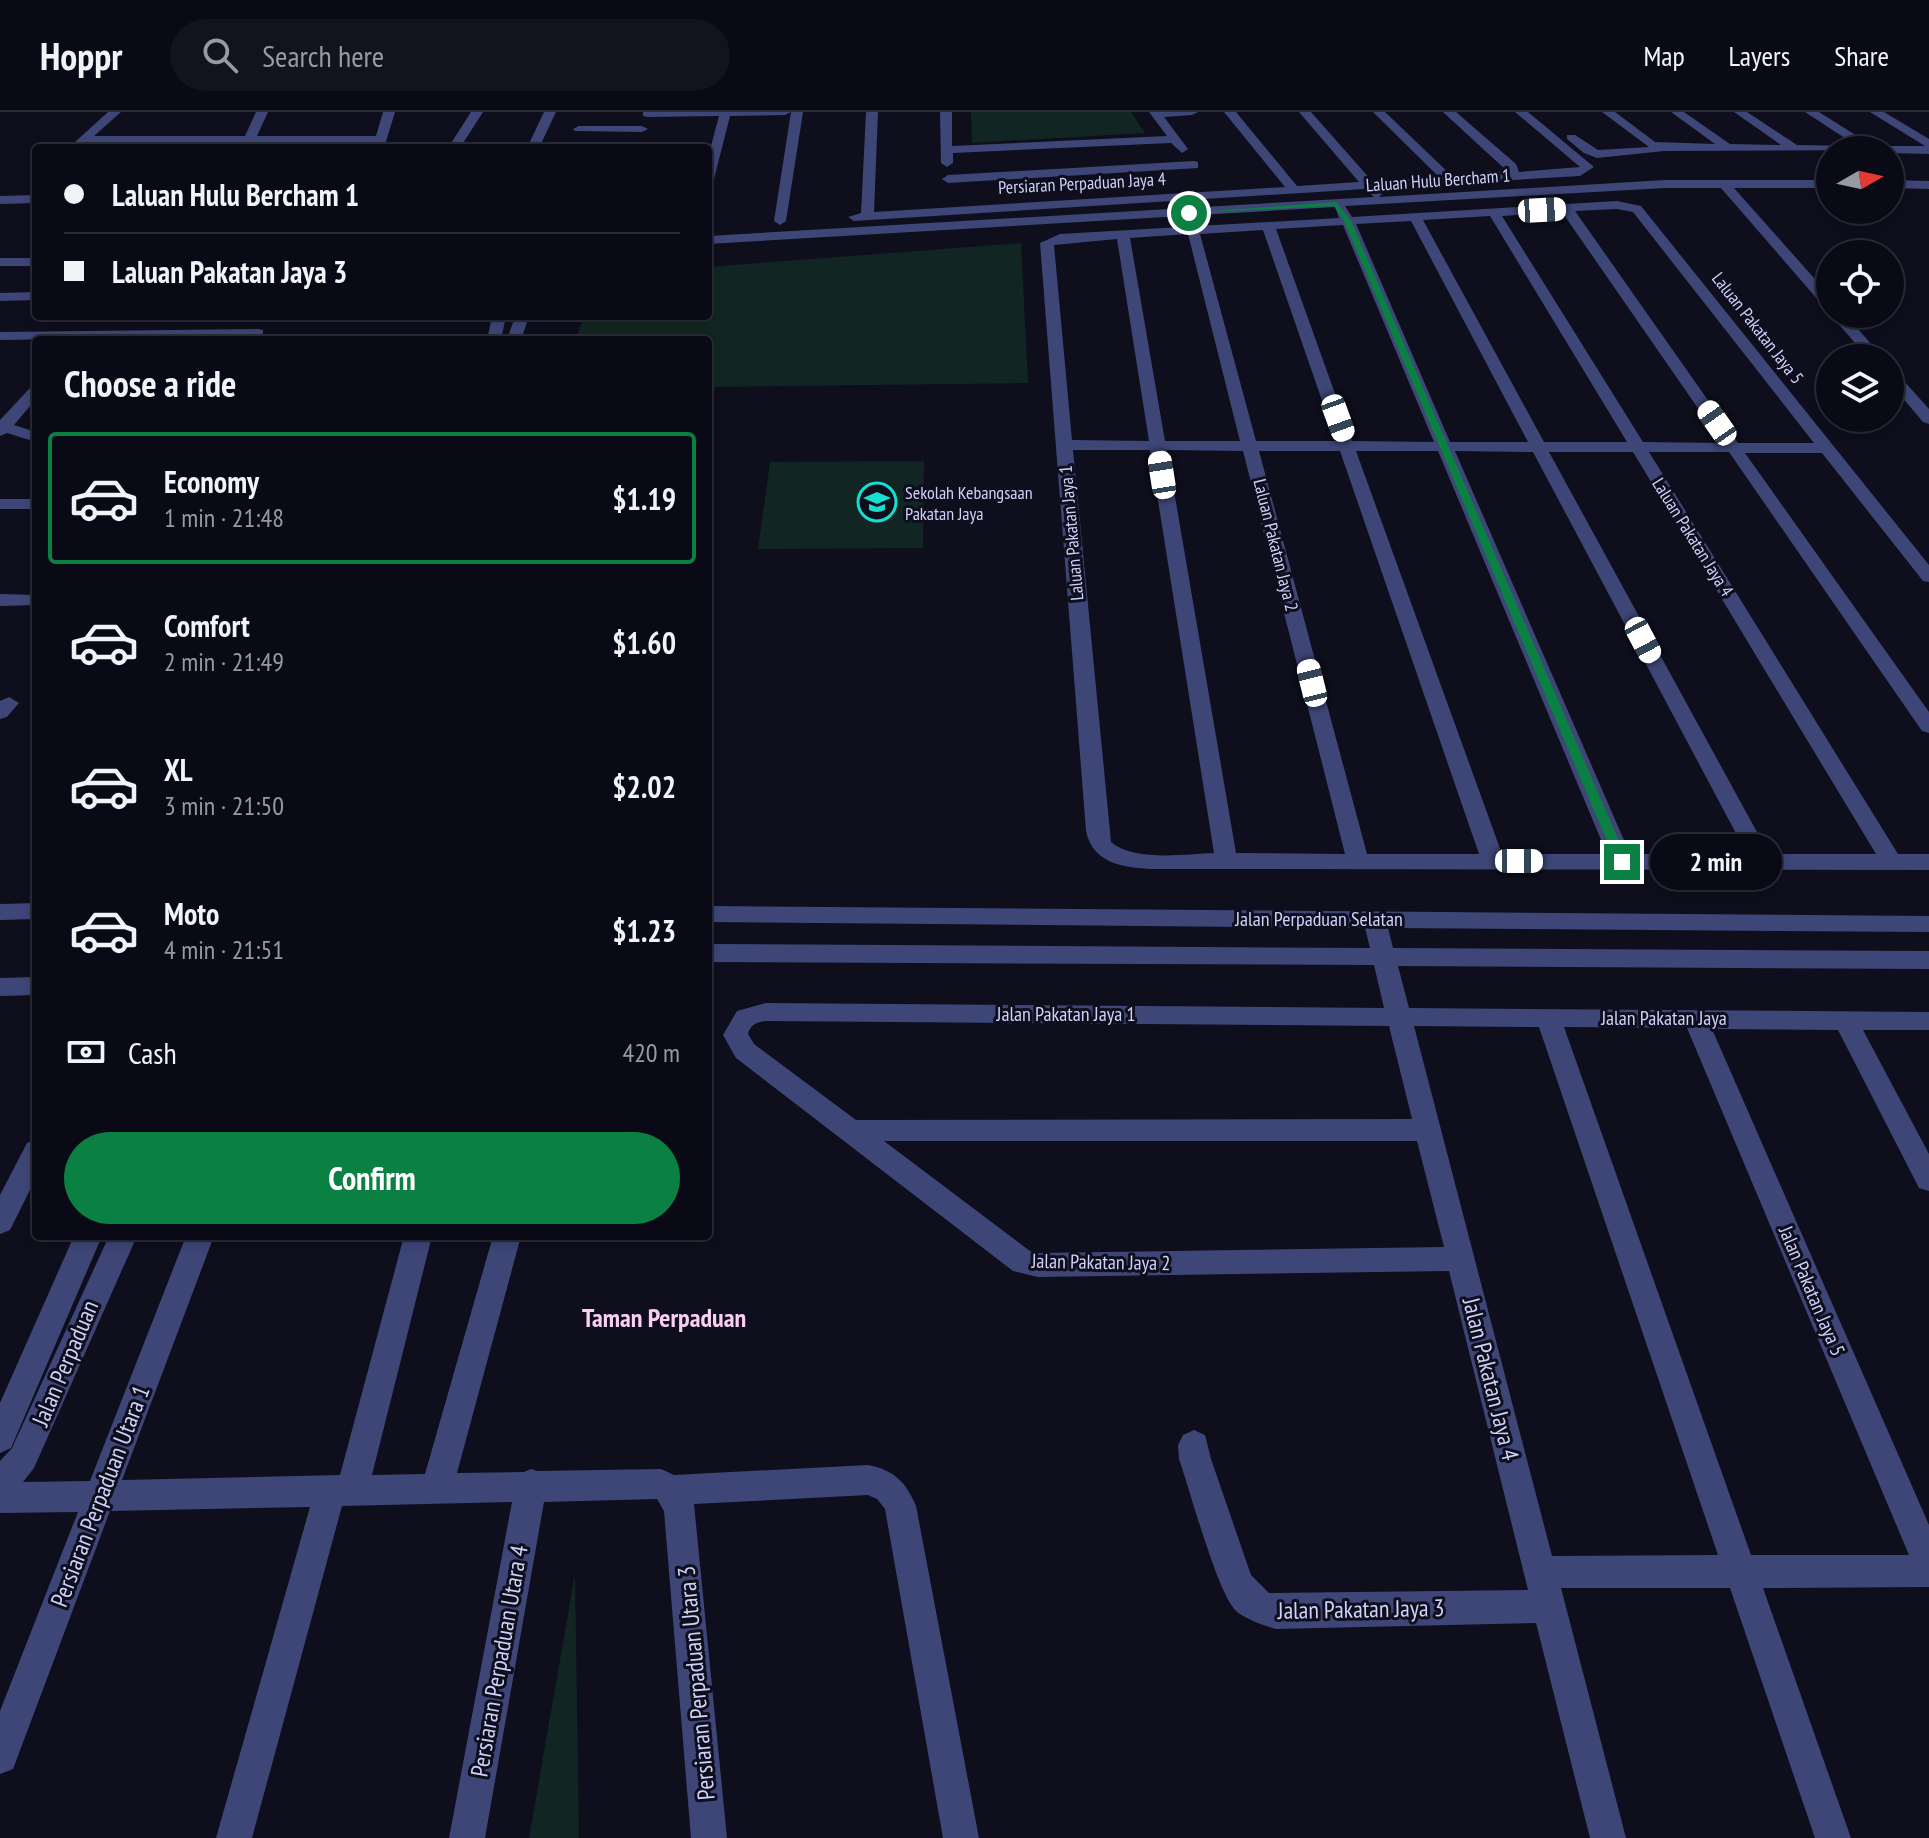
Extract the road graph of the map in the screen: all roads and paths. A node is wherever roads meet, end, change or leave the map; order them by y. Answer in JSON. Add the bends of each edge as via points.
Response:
{"nodes":[{"id":1,"x":115,"y":112,"type":"edge"},
{"id":2,"x":262,"y":112,"type":"edge"},
{"id":3,"x":389,"y":112,"type":"edge"},
{"id":4,"x":477,"y":112,"type":"edge"},
{"id":5,"x":550,"y":112,"type":"edge"},
{"id":6,"x":587,"y":112,"type":"edge"},
{"id":7,"x":596,"y":112,"type":"edge"},
{"id":8,"x":785,"y":112,"type":"edge"},
{"id":9,"x":797,"y":112,"type":"edge"},
{"id":10,"x":872,"y":112,"type":"edge"},
{"id":11,"x":946,"y":112,"type":"edge"},
{"id":12,"x":1192,"y":112,"type":"edge"},
{"id":13,"x":1230,"y":112,"type":"edge"},
{"id":14,"x":1305,"y":112,"type":"edge"},
{"id":15,"x":1379,"y":112,"type":"edge"},
{"id":16,"x":1449,"y":112,"type":"edge"},
{"id":17,"x":1521,"y":112,"type":"edge"},
{"id":18,"x":1540,"y":112,"type":"edge"},
{"id":19,"x":1608,"y":112,"type":"edge"},
{"id":20,"x":1677,"y":112,"type":"edge"},
{"id":21,"x":1740,"y":112,"type":"edge"},
{"id":22,"x":1811,"y":112,"type":"edge"},
{"id":23,"x":1876,"y":112,"type":"edge"},
{"id":24,"x":648,"y":113,"type":"edge"},
{"id":25,"x":726,"y":113,"type":"edge"},
{"id":26,"x":1156,"y":113,"type":"edge"},
{"id":27,"x":582,"y":133,"type":"junction"},
{"id":28,"x":1849,"y":136,"type":"edge"},
{"id":29,"x":1175,"y":139,"type":"junction"},
{"id":30,"x":249,"y":140,"type":"junction"},
{"id":31,"x":79,"y":144,"type":"edge"},
{"id":32,"x":379,"y":144,"type":"edge"},
{"id":33,"x":457,"y":144,"type":"edge"},
{"id":34,"x":535,"y":144,"type":"edge"},
{"id":35,"x":1662,"y":147,"type":"junction"},
{"id":36,"x":1929,"y":147,"type":"edge"},
{"id":37,"x":1728,"y":148,"type":"junction"},
{"id":38,"x":1904,"y":148,"type":"edge"},
{"id":39,"x":1795,"y":149,"type":"junction"},
{"id":40,"x":1816,"y":149,"type":"edge"},
{"id":41,"x":947,"y":150,"type":"junction"},
{"id":42,"x":712,"y":164,"type":"edge"},
{"id":43,"x":1505,"y":176,"type":"junction"},
{"id":44,"x":948,"y":179,"type":"junction"},
{"id":45,"x":1204,"y":179,"type":"junction"},
{"id":46,"x":1449,"y":180,"type":"junction"},
{"id":47,"x":32,"y":184,"type":"edge"},
{"id":48,"x":1724,"y":184,"type":"junction"},
{"id":49,"x":1816,"y":184,"type":"edge"},
{"id":50,"x":1904,"y":184,"type":"edge"},
{"id":51,"x":1368,"y":185,"type":"junction"},
{"id":52,"x":1929,"y":185,"type":"edge"},
{"id":53,"x":1294,"y":190,"type":"junction"},
{"id":54,"x":32,"y":199,"type":"edge"},
{"id":55,"x":7,"y":200,"type":"edge"},
{"id":56,"x":1383,"y":202,"type":"junction"},
{"id":57,"x":1336,"y":204,"type":"junction"},
{"id":58,"x":1566,"y":208,"type":"junction"},
{"id":59,"x":956,"y":209,"type":"junction"},
{"id":60,"x":1494,"y":213,"type":"junction"},
{"id":61,"x":867,"y":216,"type":"junction"},
{"id":62,"x":1415,"y":217,"type":"junction"},
{"id":63,"x":838,"y":218,"type":"dead end"},
{"id":64,"x":795,"y":220,"type":"dead end"},
{"id":65,"x":780,"y":221,"type":"junction"},
{"id":66,"x":1348,"y":221,"type":"junction"},
{"id":67,"x":766,"y":222,"type":"dead end"},
{"id":68,"x":1268,"y":226,"type":"junction"},
{"id":69,"x":962,"y":227,"type":"junction"},
{"id":70,"x":1193,"y":230,"type":"junction"},
{"id":71,"x":1123,"y":235,"type":"junction"},
{"id":72,"x":712,"y":242,"type":"edge"},
{"id":73,"x":0,"y":262,"type":"edge"},
{"id":74,"x":32,"y":262,"type":"edge"},
{"id":75,"x":1816,"y":289,"type":"edge"},
{"id":76,"x":32,"y":296,"type":"edge"},
{"id":77,"x":0,"y":297,"type":"edge"},
{"id":78,"x":1849,"y":328,"type":"edge"},
{"id":79,"x":259,"y":333,"type":"edge"},
{"id":80,"x":0,"y":336,"type":"edge"},
{"id":81,"x":192,"y":336,"type":"edge"},
{"id":82,"x":32,"y":337,"type":"edge"},
{"id":83,"x":1864,"y":344,"type":"edge"},
{"id":84,"x":1904,"y":390,"type":"edge"},
{"id":85,"x":32,"y":394,"type":"edge"},
{"id":86,"x":1929,"y":419,"type":"edge"},
{"id":87,"x":1,"y":428,"type":"edge"},
{"id":88,"x":32,"y":436,"type":"edge"},
{"id":89,"x":1063,"y":445,"type":"junction"},
{"id":90,"x":1157,"y":446,"type":"junction"},
{"id":91,"x":1250,"y":446,"type":"junction"},
{"id":92,"x":1348,"y":446,"type":"junction"},
{"id":93,"x":1446,"y":446,"type":"junction"},
{"id":94,"x":1538,"y":446,"type":"junction"},
{"id":95,"x":1637,"y":447,"type":"junction"},
{"id":96,"x":1733,"y":447,"type":"junction"},
{"id":97,"x":1826,"y":448,"type":"junction"},
{"id":98,"x":0,"y":504,"type":"edge"},
{"id":99,"x":32,"y":504,"type":"edge"},
{"id":100,"x":1929,"y":577,"type":"edge"},
{"id":101,"x":0,"y":600,"type":"edge"},
{"id":102,"x":32,"y":600,"type":"dead end"},
{"id":103,"x":1929,"y":727,"type":"edge"},
{"id":104,"x":1226,"y":861,"type":"junction"},
{"id":105,"x":1358,"y":861,"type":"junction"},
{"id":106,"x":1493,"y":861,"type":"junction"},
{"id":107,"x":1622,"y":862,"type":"junction"},
{"id":108,"x":1762,"y":862,"type":"junction"},
{"id":109,"x":1892,"y":862,"type":"junction"},
{"id":110,"x":1929,"y":862,"type":"edge"},
{"id":111,"x":32,"y":911,"type":"edge"},
{"id":112,"x":0,"y":912,"type":"edge"},
{"id":113,"x":712,"y":914,"type":"edge"},
{"id":114,"x":1374,"y":919,"type":"junction"},
{"id":115,"x":1929,"y":924,"type":"edge"},
{"id":116,"x":712,"y":953,"type":"edge"},
{"id":117,"x":1384,"y":956,"type":"junction"},
{"id":118,"x":1929,"y":960,"type":"edge"},
{"id":119,"x":32,"y":986,"type":"edge"},
{"id":120,"x":0,"y":987,"type":"edge"},
{"id":121,"x":1399,"y":1017,"type":"junction"},
{"id":122,"x":1548,"y":1018,"type":"junction"},
{"id":123,"x":1695,"y":1018,"type":"junction"},
{"id":124,"x":1845,"y":1019,"type":"junction"},
{"id":125,"x":1929,"y":1021,"type":"edge"},
{"id":126,"x":737,"y":1026,"type":"joint"},
{"id":127,"x":1427,"y":1130,"type":"junction"},
{"id":128,"x":848,"y":1131,"type":"junction"},
{"id":129,"x":32,"y":1159,"type":"edge"},
{"id":130,"x":1929,"y":1180,"type":"edge"},
{"id":131,"x":0,"y":1222,"type":"edge"},
{"id":132,"x":86,"y":1240,"type":"edge"},
{"id":133,"x":121,"y":1240,"type":"edge"},
{"id":134,"x":198,"y":1240,"type":"edge"},
{"id":135,"x":417,"y":1240,"type":"edge"},
{"id":136,"x":506,"y":1240,"type":"edge"},
{"id":137,"x":1460,"y":1259,"type":"junction"},
{"id":138,"x":0,"y":1438,"type":"edge"},
{"id":139,"x":1194,"y":1445,"type":"dead end"},
{"id":140,"x":531,"y":1484,"type":"junction"},
{"id":141,"x":0,"y":1485,"type":"edge"},
{"id":142,"x":437,"y":1487,"type":"junction"},
{"id":143,"x":342,"y":1489,"type":"junction"},
{"id":144,"x":670,"y":1490,"type":"junction"},
{"id":145,"x":101,"y":1493,"type":"junction"},
{"id":146,"x":0,"y":1498,"type":"edge"},
{"id":147,"x":1929,"y":1563,"type":"edge"},
{"id":148,"x":1929,"y":1571,"type":"edge"},
{"id":149,"x":1539,"y":1572,"type":"junction"},
{"id":150,"x":1741,"y":1572,"type":"junction"},
{"id":151,"x":1547,"y":1606,"type":"junction"},
{"id":152,"x":0,"y":1756,"type":"edge"},
{"id":153,"x":234,"y":1838,"type":"edge"},
{"id":154,"x":467,"y":1838,"type":"edge"},
{"id":155,"x":709,"y":1838,"type":"edge"},
{"id":156,"x":961,"y":1838,"type":"edge"},
{"id":157,"x":1608,"y":1838,"type":"edge"},
{"id":158,"x":1833,"y":1838,"type":"edge"}],
"edges":[{"from":1,"to":31,"type":"street"},
{"from":2,"to":30,"type":"street"},
{"from":3,"to":32,"type":"street"},
{"from":4,"to":33,"type":"street"},
{"from":5,"to":34,"type":"street"},
{"from":6,"to":27,"type":"street"},
{"from":7,"to":27,"type":"street"},
{"from":8,"to":25,"type":"street"},
{"from":9,"to":65,"type":"street"},
{"from":10,"to":61,"type":"street"},
{"from":11,"to":41,"type":"street"},
{"from":12,"to":26,"type":"street"},
{"from":13,"to":53,"type":"street"},
{"from":14,"to":51,"type":"street"},
{"from":15,"to":46,"type":"street"},
{"from":16,"to":43,"type":"street","via":[[1513,170]]},
{"from":17,"to":43,"type":"street","name":"Persiaran Perpaduan Jaya 4","via":[[1588,167],[1580,172]]},
{"from":18,"to":35,"type":"street","via":[[1592,153]]},
{"from":19,"to":35,"type":"street"},
{"from":20,"to":37,"type":"street"},
{"from":21,"to":39,"type":"street"},
{"from":22,"to":28,"type":"street"},
{"from":23,"to":36,"type":"street"},
{"from":24,"to":25,"type":"street"},
{"from":24,"to":27,"type":"street","via":[[640,133]]},
{"from":25,"to":42,"type":"street"},
{"from":26,"to":29,"type":"street"},
{"from":29,"to":41,"type":"street"},
{"from":29,"to":45,"type":"street"},
{"from":30,"to":31,"type":"street"},
{"from":30,"to":32,"type":"street"},
{"from":35,"to":37,"type":"street"},
{"from":36,"to":38,"type":"street"},
{"from":37,"to":39,"type":"street"},
{"from":39,"to":40,"type":"street"},
{"from":41,"to":44,"type":"street"},
{"from":43,"to":46,"type":"street","name":"Persiaran Perpaduan Jaya 4"},
{"from":44,"to":45,"type":"street"},
{"from":44,"to":59,"type":"street"},
{"from":45,"to":53,"type":"street","name":"Persiaran Perpaduan Jaya 4"},
{"from":45,"to":59,"type":"street","name":"Persiaran Perpaduan Jaya 4"},
{"from":46,"to":51,"type":"street","name":"Persiaran Perpaduan Jaya 4"},
{"from":47,"to":55,"type":"street"},
{"from":48,"to":49,"type":"street","name":"Laluan Hulu Bercham 1"},
{"from":48,"to":56,"type":"street","name":"Laluan Hulu Bercham 1"},
{"from":48,"to":75,"type":"street"},
{"from":50,"to":52,"type":"street"},
{"from":51,"to":53,"type":"street","name":"Persiaran Perpaduan Jaya 4"},
{"from":51,"to":56,"type":"street"},
{"from":54,"to":55,"type":"street"},
{"from":56,"to":57,"type":"street","name":"Laluan Hulu Bercham 1"},
{"from":57,"to":66,"type":"street"},
{"from":57,"to":69,"type":"street","name":"Laluan Hulu Bercham 1"},
{"from":58,"to":60,"type":"street"},
{"from":58,"to":96,"type":"street"},
{"from":58,"to":97,"type":"street","name":"Laluan Pakatan Jaya 5","via":[[1624,205],[1645,216]]},
{"from":59,"to":61,"type":"street","name":"Persiaran Perpaduan Jaya 4"},
{"from":59,"to":69,"type":"street"},
{"from":60,"to":62,"type":"street"},
{"from":60,"to":95,"type":"street","name":"Laluan Pakatan Jaya 4"},
{"from":61,"to":63,"type":"street","name":"Persiaran Perpaduan Jaya 4"},
{"from":62,"to":66,"type":"street"},
{"from":62,"to":94,"type":"street"},
{"from":64,"to":65,"type":"street"},
{"from":65,"to":67,"type":"street"},
{"from":66,"to":68,"type":"street"},
{"from":66,"to":93,"type":"street"},
{"from":68,"to":70,"type":"street"},
{"from":68,"to":92,"type":"street"},
{"from":69,"to":72,"type":"street","name":"Laluan Hulu Bercham 1"},
{"from":70,"to":71,"type":"street"},
{"from":70,"to":91,"type":"street","name":"Laluan Pakatan Jaya 2"},
{"from":71,"to":89,"type":"street","name":"Laluan Pakatan Jaya 1","via":[[1046,245]]},
{"from":71,"to":90,"type":"street"},
{"from":73,"to":74,"type":"street"},
{"from":76,"to":77,"type":"street"},
{"from":78,"to":83,"type":"street"},
{"from":79,"to":81,"type":"street"},
{"from":80,"to":82,"type":"street"},
{"from":84,"to":86,"type":"street"},
{"from":85,"to":87,"type":"street"},
{"from":87,"to":88,"type":"street"},
{"from":89,"to":90,"type":"street"},
{"from":89,"to":104,"type":"street","name":"Laluan Pakatan Jaya 1","via":[[1102,847],[1118,858]]},
{"from":90,"to":91,"type":"street"},
{"from":90,"to":104,"type":"street"},
{"from":91,"to":92,"type":"street"},
{"from":91,"to":105,"type":"street","name":"Laluan Pakatan Jaya 2"},
{"from":92,"to":93,"type":"street"},
{"from":92,"to":106,"type":"street"},
{"from":93,"to":94,"type":"street"},
{"from":93,"to":107,"type":"street"},
{"from":94,"to":95,"type":"street"},
{"from":94,"to":108,"type":"street"},
{"from":95,"to":96,"type":"street"},
{"from":95,"to":109,"type":"street","name":"Laluan Pakatan Jaya 4"},
{"from":96,"to":97,"type":"street"},
{"from":96,"to":103,"type":"street"},
{"from":97,"to":100,"type":"street","name":"Laluan Pakatan Jaya 5"},
{"from":98,"to":99,"type":"street"},
{"from":101,"to":102,"type":"street"},
{"from":104,"to":105,"type":"street","name":"Laluan Pakatan Jaya 1"},
{"from":105,"to":106,"type":"street","name":"Laluan Pakatan Jaya 1"},
{"from":106,"to":107,"type":"street","name":"Laluan Pakatan Jaya 1"},
{"from":107,"to":108,"type":"street","name":"Laluan Pakatan Jaya 1"},
{"from":108,"to":109,"type":"street","name":"Laluan Pakatan Jaya 1"},
{"from":109,"to":110,"type":"street","name":"Laluan Pakatan Jaya 1"},
{"from":111,"to":112,"type":"street"},
{"from":113,"to":114,"type":"street","name":"Jalan Perpaduan Selatan"},
{"from":114,"to":115,"type":"street","name":"Jalan Perpaduan Selatan"},
{"from":114,"to":117,"type":"street","name":"Jalan Pakatan Jaya 4"},
{"from":116,"to":117,"type":"street","name":"Jalan Perpaduan Selatan"},
{"from":117,"to":118,"type":"street","name":"Jalan Perpaduan Selatan"},
{"from":117,"to":121,"type":"street","name":"Jalan Pakatan Jaya 4"},
{"from":119,"to":120,"type":"street"},
{"from":121,"to":122,"type":"street","name":"Jalan Pakatan Jaya"},
{"from":121,"to":126,"type":"street","name":"Jalan Pakatan Jaya 1","via":[[766,1012],[744,1018]]},
{"from":121,"to":127,"type":"street","name":"Jalan Pakatan Jaya 4"},
{"from":122,"to":123,"type":"street","name":"Jalan Pakatan Jaya"},
{"from":122,"to":150,"type":"street"},
{"from":123,"to":124,"type":"street","name":"Jalan Pakatan Jaya"},
{"from":123,"to":147,"type":"street","name":"Jalan Pakatan Jaya 5"},
{"from":124,"to":125,"type":"street","name":"Jalan Pakatan Jaya"},
{"from":124,"to":130,"type":"street"},
{"from":126,"to":128,"type":"street","name":"Jalan Pakatan Jaya 2","via":[[735,1035],[745,1051]]},
{"from":127,"to":128,"type":"street"},
{"from":127,"to":137,"type":"street","name":"Jalan Pakatan Jaya 4"},
{"from":128,"to":137,"type":"street","name":"Jalan Pakatan Jaya 2","via":[[1030,1264]]},
{"from":129,"to":131,"type":"street"},
{"from":132,"to":138,"type":"street","name":"Jalan Perpaduan"},
{"from":133,"to":141,"type":"street","name":"Jalan Perpaduan","via":[[23,1458]]},
{"from":134,"to":145,"type":"street","name":"Persiaran Perpaduan Utara 1"},
{"from":135,"to":143,"type":"street"},
{"from":136,"to":142,"type":"street"},
{"from":137,"to":149,"type":"street","name":"Jalan Pakatan Jaya 4"},
{"from":139,"to":151,"type":"street","name":"Jalan Pakatan Jaya 3","via":[[1237,1583],[1264,1609]]},
{"from":140,"to":142,"type":"street"},
{"from":140,"to":144,"type":"street","via":[[650,1482]]},
{"from":140,"to":154,"type":"street","name":"Persiaran Perpaduan Utara 4"},
{"from":142,"to":143,"type":"street"},
{"from":143,"to":145,"type":"street"},
{"from":143,"to":153,"type":"street"},
{"from":144,"to":155,"type":"street","name":"Persiaran Perpaduan Utara 3","via":[[680,1509]]},
{"from":144,"to":156,"type":"street","via":[[868,1480],[896,1496]]},
{"from":145,"to":146,"type":"street"},
{"from":145,"to":152,"type":"street","name":"Persiaran Perpaduan Utara 1"},
{"from":148,"to":150,"type":"street"},
{"from":149,"to":150,"type":"street"},
{"from":149,"to":151,"type":"street","name":"Jalan Pakatan Jaya 4"},
{"from":150,"to":158,"type":"street"},
{"from":151,"to":157,"type":"street","name":"Jalan Pakatan Jaya 4"}]}
